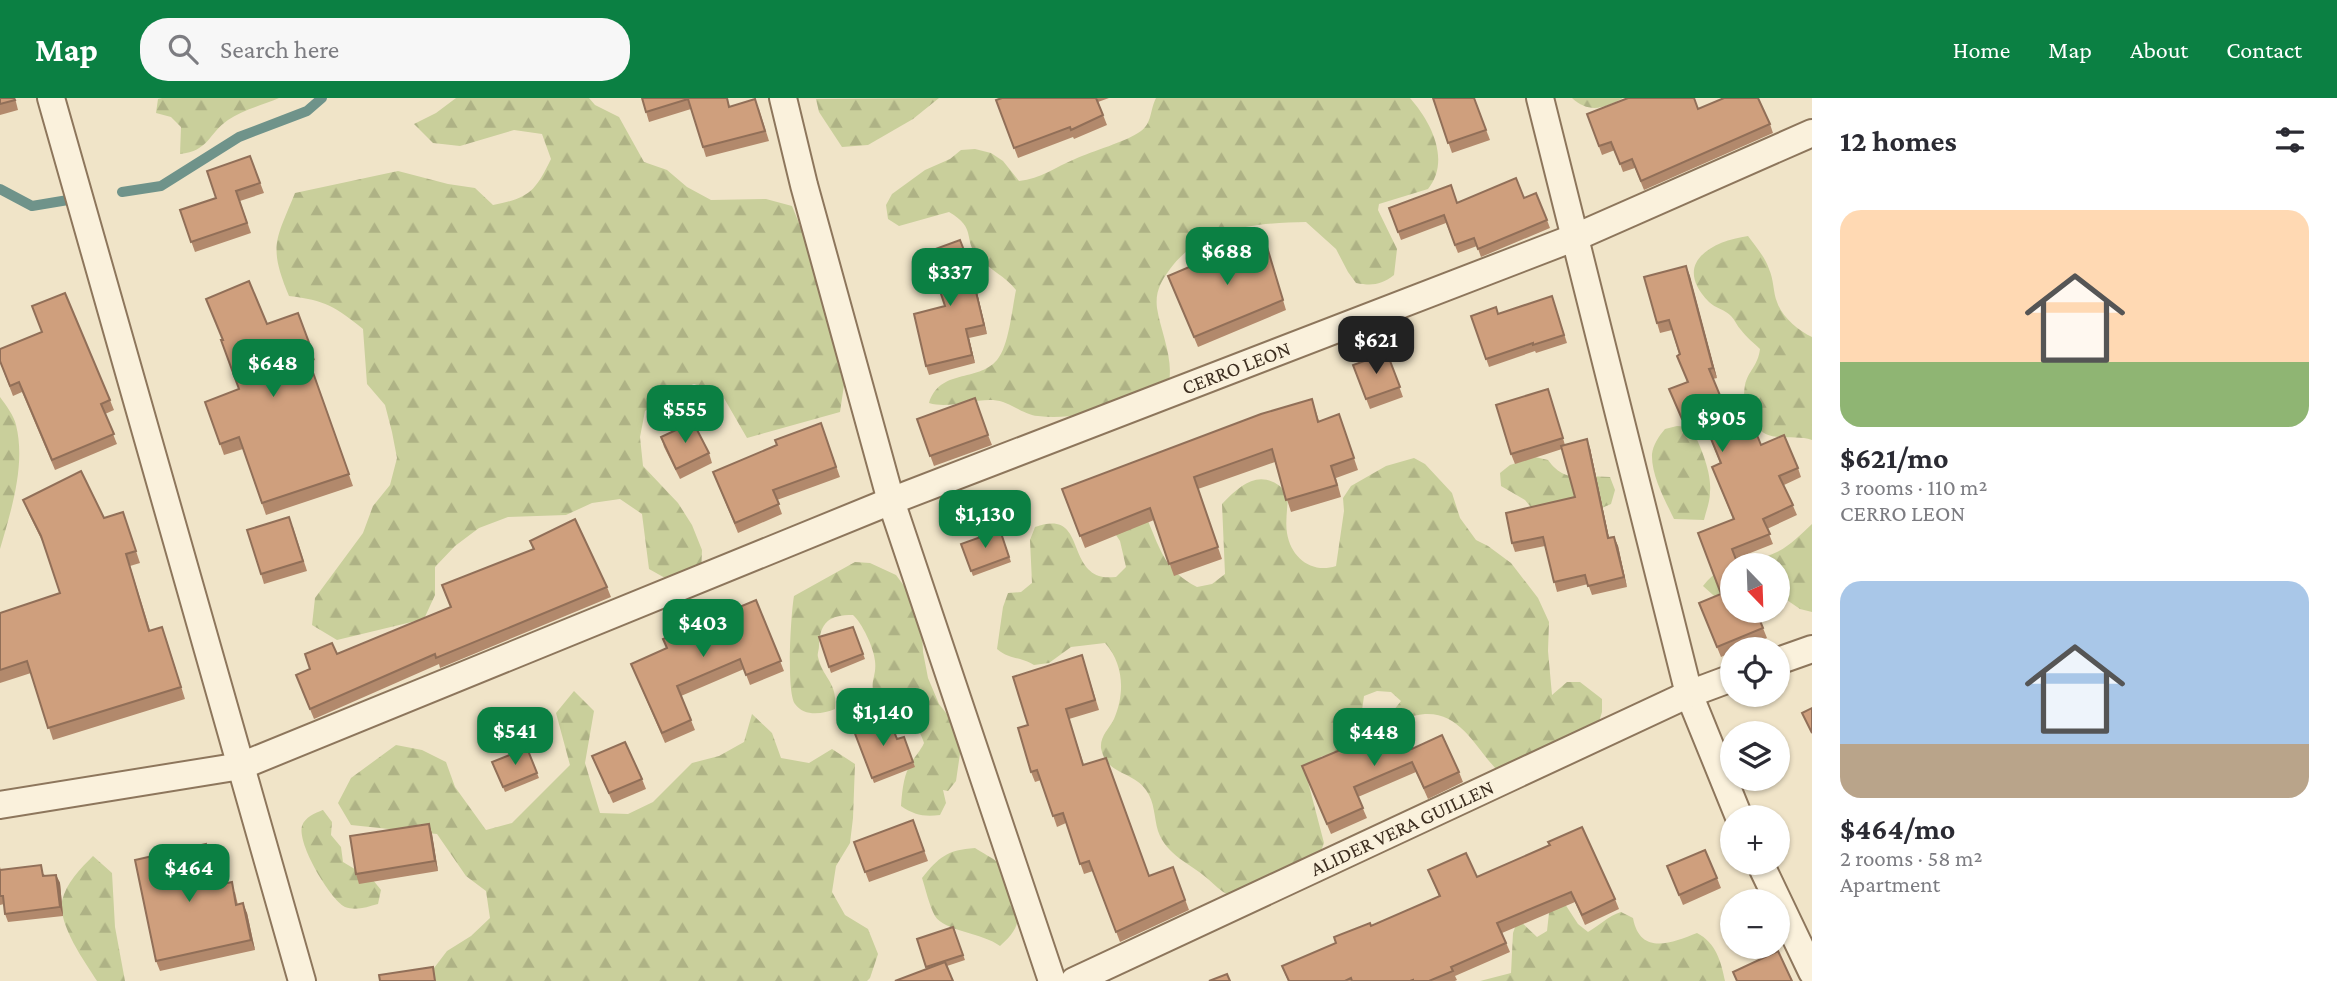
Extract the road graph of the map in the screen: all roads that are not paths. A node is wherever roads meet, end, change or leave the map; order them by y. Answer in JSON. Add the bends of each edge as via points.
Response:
{"nodes":[{"id":1,"x":51,"y":98,"type":"edge"},
{"id":2,"x":783,"y":98,"type":"edge"},
{"id":3,"x":1540,"y":98,"type":"edge"},
{"id":4,"x":1812,"y":133,"type":"edge"},
{"id":5,"x":1576,"y":237,"type":"junction"},
{"id":6,"x":891,"y":500,"type":"junction"},
{"id":7,"x":1812,"y":649,"type":"edge"},
{"id":8,"x":1790,"y":657,"type":"edge"},
{"id":9,"x":1720,"y":682,"type":"edge"},
{"id":10,"x":1689,"y":694,"type":"junction"},
{"id":11,"x":241,"y":766,"type":"junction"},
{"id":12,"x":0,"y":805,"type":"edge"},
{"id":13,"x":1735,"y":805,"type":"edge"},
{"id":14,"x":1766,"y":875,"type":"edge"},
{"id":15,"x":1812,"y":972,"type":"edge"},
{"id":16,"x":1084,"y":979,"type":"edge"},
{"id":17,"x":302,"y":981,"type":"edge"},
{"id":18,"x":1052,"y":981,"type":"edge"}],
"edges":[{"from":1,"to":11,"type":"street"},
{"from":2,"to":6,"type":"street"},
{"from":3,"to":5,"type":"street"},
{"from":4,"to":5,"type":"street","name":"CERRO LEON"},
{"from":5,"to":6,"type":"street","name":"CERRO LEON"},
{"from":5,"to":10,"type":"street"},
{"from":6,"to":11,"type":"street","name":"CERRO LEON"},
{"from":6,"to":18,"type":"street"},
{"from":7,"to":8,"type":"street"},
{"from":9,"to":10,"type":"street","name":"ALIDER VERA GUILLEN"},
{"from":10,"to":13,"type":"street"},
{"from":10,"to":16,"type":"street","name":"ALIDER VERA GUILLEN"},
{"from":11,"to":12,"type":"street","name":"CERRO LEON"},
{"from":11,"to":17,"type":"street"},
{"from":14,"to":15,"type":"street"}]}
